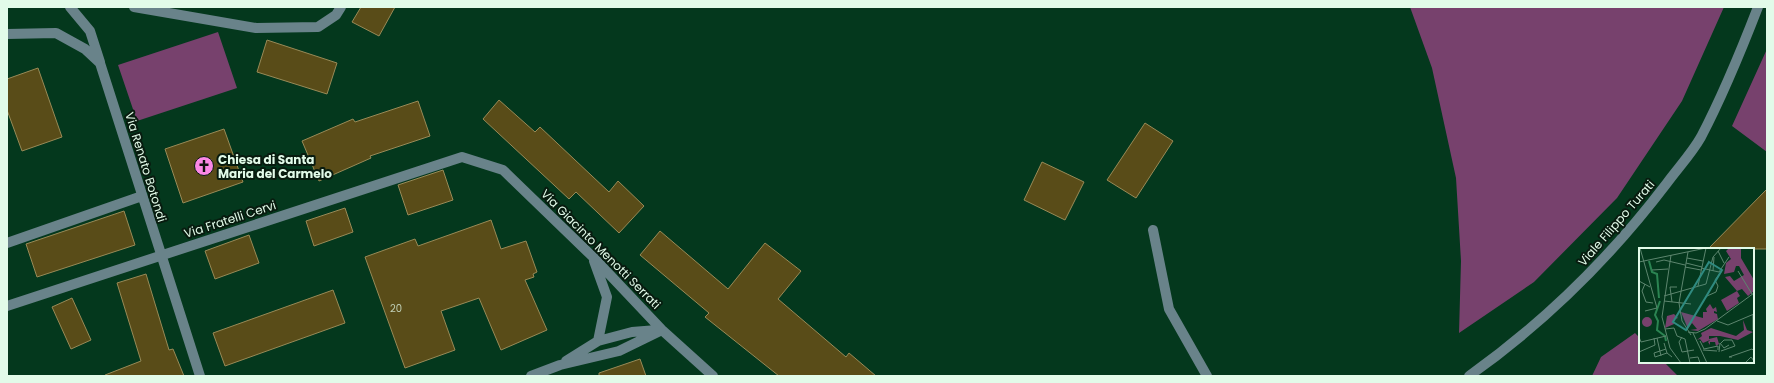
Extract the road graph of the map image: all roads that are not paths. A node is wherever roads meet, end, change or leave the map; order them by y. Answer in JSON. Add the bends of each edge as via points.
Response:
{"nodes":[{"id":1,"x":70,"y":7,"type":"edge"},
{"id":2,"x":134,"y":7,"type":"edge"},
{"id":3,"x":340,"y":7,"type":"edge"},
{"id":4,"x":1758,"y":7,"type":"edge"},
{"id":5,"x":7,"y":34,"type":"edge"},
{"id":6,"x":100,"y":63,"type":"junction"},
{"id":7,"x":462,"y":157,"type":"joint"},
{"id":8,"x":142,"y":196,"type":"junction"},
{"id":9,"x":1153,"y":230,"type":"dead end"},
{"id":10,"x":7,"y":243,"type":"edge"},
{"id":11,"x":161,"y":256,"type":"junction"},
{"id":12,"x":593,"y":257,"type":"junction"},
{"id":13,"x":7,"y":306,"type":"edge"},
{"id":14,"x":662,"y":330,"type":"junction"},
{"id":15,"x":598,"y":341,"type":"junction"},
{"id":16,"x":560,"y":365,"type":"junction"},
{"id":17,"x":200,"y":376,"type":"edge"},
{"id":18,"x":531,"y":376,"type":"edge"},
{"id":19,"x":713,"y":376,"type":"edge"},
{"id":20,"x":1207,"y":376,"type":"edge"},
{"id":21,"x":1468,"y":376,"type":"edge"}],
"edges":[{"from":1,"to":6,"type":"street","name":"Via Renato Botondi","via":[[90,31]]},
{"from":2,"to":3,"type":"street","via":[[256,28],[318,26],[336,16]]},
{"from":4,"to":21,"type":"street","name":"Viale Filippo Turati","via":[[1732,73],[1700,139],[1642,216],[1575,290],[1505,350]]},
{"from":5,"to":6,"type":"street","via":[[56,33],[84,49]]},
{"from":6,"to":8,"type":"street","name":"Via Renato Botondi"},
{"from":7,"to":11,"type":"street","name":"Via Fratelli Cervi"},
{"from":7,"to":12,"type":"street","name":"Via Giacinto Menotti Serrati","via":[[502,170]]},
{"from":8,"to":10,"type":"street"},
{"from":8,"to":11,"type":"street","name":"Via Renato Botondi"},
{"from":9,"to":20,"type":"street","via":[[1168,309]]},
{"from":11,"to":13,"type":"street","name":"Via Fratelli Cervi"},
{"from":11,"to":17,"type":"street","name":"Via Renato Botondi"},
{"from":12,"to":14,"type":"street","name":"Via Giacinto Menotti Serrati"},
{"from":12,"to":15,"type":"street","via":[[607,296]]},
{"from":14,"to":15,"type":"street","via":[[632,332]]},
{"from":14,"to":16,"type":"street","via":[[618,351]]},
{"from":14,"to":19,"type":"street","name":"Via Giacinto Menotti Serrati"},
{"from":15,"to":16,"type":"street"},
{"from":16,"to":18,"type":"street"}]}
